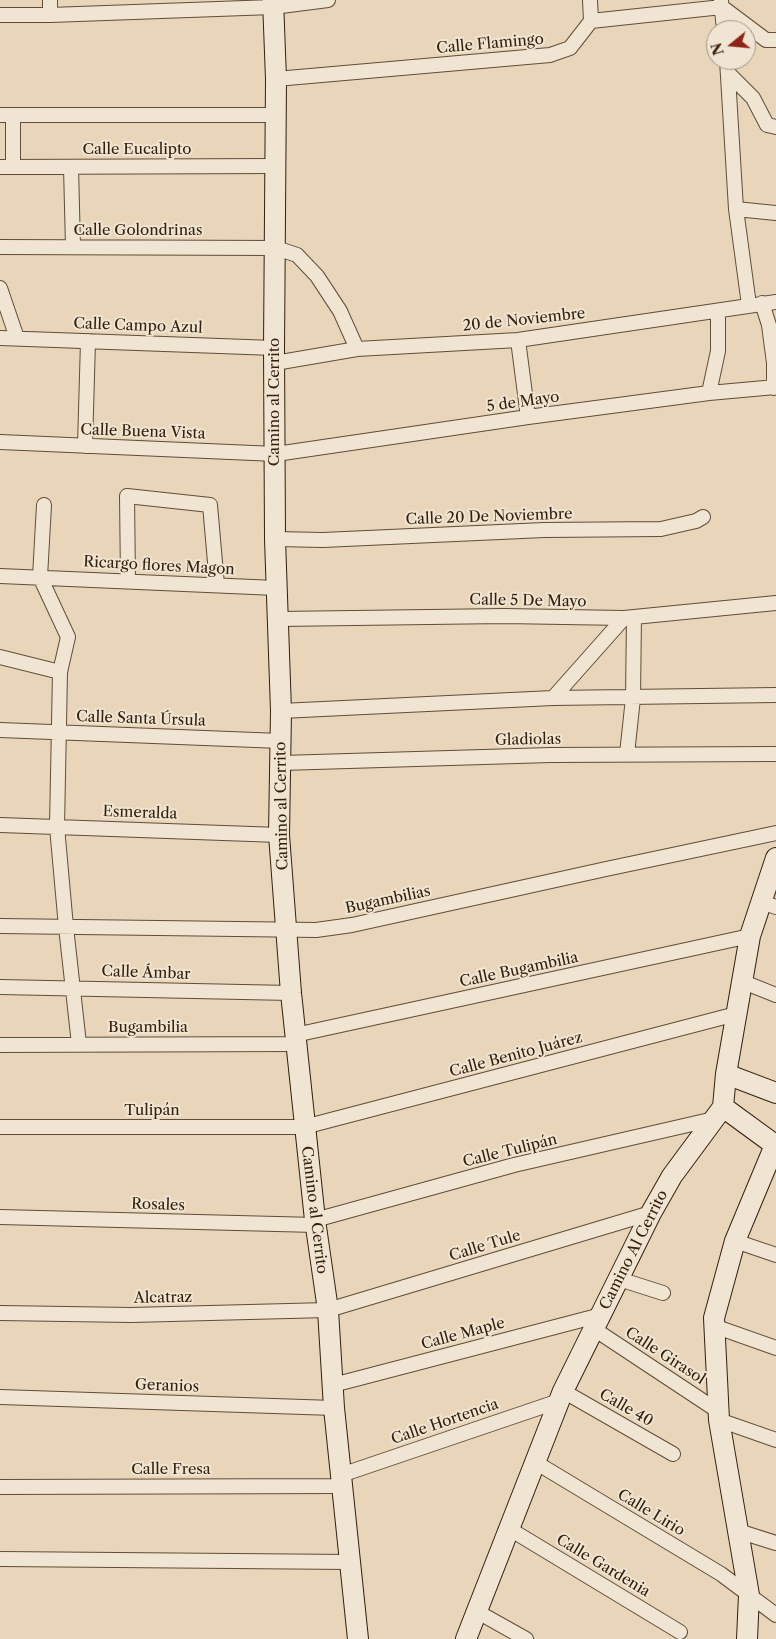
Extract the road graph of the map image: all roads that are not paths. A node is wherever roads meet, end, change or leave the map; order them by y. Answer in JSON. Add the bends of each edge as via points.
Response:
{"nodes":[{"id":1,"x":50,"y":0,"type":"edge"},
{"id":2,"x":328,"y":0,"type":"edge"},
{"id":3,"x":590,"y":0,"type":"edge"},
{"id":4,"x":273,"y":3,"type":"edge"},
{"id":5,"x":721,"y":4,"type":"edge"},
{"id":6,"x":0,"y":15,"type":"edge"},
{"id":7,"x":50,"y":15,"type":"junction"},
{"id":8,"x":723,"y":20,"type":"edge"},
{"id":9,"x":591,"y":21,"type":"junction"},
{"id":10,"x":776,"y":40,"type":"edge"},
{"id":11,"x":728,"y":70,"type":"edge"},
{"id":12,"x":730,"y":70,"type":"edge"},
{"id":13,"x":276,"y":79,"type":"junction"},
{"id":14,"x":6,"y":115,"type":"edge"},
{"id":15,"x":276,"y":115,"type":"junction"},
{"id":16,"x":776,"y":127,"type":"edge"},
{"id":17,"x":71,"y":166,"type":"junction"},
{"id":18,"x":275,"y":166,"type":"junction"},
{"id":19,"x":6,"y":167,"type":"edge"},
{"id":20,"x":736,"y":209,"type":"junction"},
{"id":21,"x":776,"y":213,"type":"edge"},
{"id":22,"x":0,"y":247,"type":"edge"},
{"id":23,"x":73,"y":247,"type":"junction"},
{"id":24,"x":276,"y":248,"type":"junction"},
{"id":25,"x":0,"y":288,"type":"edge"},
{"id":26,"x":776,"y":302,"type":"edge"},
{"id":27,"x":755,"y":304,"type":"junction"},
{"id":28,"x":718,"y":311,"type":"junction"},
{"id":29,"x":0,"y":338,"type":"edge"},
{"id":30,"x":17,"y":338,"type":"junction"},
{"id":31,"x":88,"y":340,"type":"junction"},
{"id":32,"x":518,"y":340,"type":"junction"},
{"id":33,"x":356,"y":349,"type":"junction"},
{"id":34,"x":274,"y":355,"type":"junction"},
{"id":35,"x":775,"y":388,"type":"edge"},
{"id":36,"x":709,"y":394,"type":"junction"},
{"id":37,"x":528,"y":417,"type":"junction"},
{"id":38,"x":4,"y":443,"type":"edge"},
{"id":39,"x":85,"y":446,"type":"junction"},
{"id":40,"x":276,"y":454,"type":"junction"},
{"id":41,"x":44,"y":505,"type":"dead end"},
{"id":42,"x":703,"y":517,"type":"dead end"},
{"id":43,"x":275,"y":539,"type":"junction"},
{"id":44,"x":0,"y":576,"type":"edge"},
{"id":45,"x":40,"y":578,"type":"junction"},
{"id":46,"x":128,"y":582,"type":"junction"},
{"id":47,"x":217,"y":585,"type":"junction"},
{"id":48,"x":276,"y":588,"type":"junction"},
{"id":49,"x":776,"y":603,"type":"edge"},
{"id":50,"x":629,"y":618,"type":"junction"},
{"id":51,"x":279,"y":620,"type":"junction"},
{"id":52,"x":0,"y":657,"type":"edge"},
{"id":53,"x":60,"y":672,"type":"junction"},
{"id":54,"x":776,"y":695,"type":"edge"},
{"id":55,"x":553,"y":698,"type":"junction"},
{"id":56,"x":633,"y":698,"type":"junction"},
{"id":57,"x":281,"y":711,"type":"junction"},
{"id":58,"x":0,"y":730,"type":"edge"},
{"id":59,"x":60,"y":732,"type":"junction"},
{"id":60,"x":281,"y":741,"type":"junction"},
{"id":61,"x":627,"y":754,"type":"junction"},
{"id":62,"x":776,"y":754,"type":"edge"},
{"id":63,"x":281,"y":763,"type":"junction"},
{"id":64,"x":0,"y":825,"type":"edge"},
{"id":65,"x":57,"y":827,"type":"junction"},
{"id":66,"x":776,"y":833,"type":"edge"},
{"id":67,"x":279,"y":835,"type":"junction"},
{"id":68,"x":776,"y":858,"type":"edge"},
{"id":69,"x":769,"y":905,"type":"edge"},
{"id":70,"x":0,"y":926,"type":"edge"},
{"id":71,"x":66,"y":927,"type":"junction"},
{"id":72,"x":287,"y":929,"type":"junction"},
{"id":73,"x":750,"y":936,"type":"junction"},
{"id":74,"x":741,"y":981,"type":"junction"},
{"id":75,"x":0,"y":986,"type":"edge"},
{"id":76,"x":74,"y":987,"type":"junction"},
{"id":77,"x":291,"y":993,"type":"junction"},
{"id":78,"x":776,"y":995,"type":"edge"},
{"id":79,"x":736,"y":1014,"type":"junction"},
{"id":80,"x":295,"y":1039,"type":"junction"},
{"id":81,"x":79,"y":1044,"type":"junction"},
{"id":82,"x":0,"y":1045,"type":"edge"},
{"id":83,"x":726,"y":1074,"type":"junction"},
{"id":84,"x":776,"y":1092,"type":"edge"},
{"id":85,"x":718,"y":1113,"type":"junction"},
{"id":86,"x":0,"y":1127,"type":"edge"},
{"id":87,"x":304,"y":1127,"type":"junction"},
{"id":88,"x":776,"y":1145,"type":"edge"},
{"id":89,"x":651,"y":1213,"type":"junction"},
{"id":90,"x":0,"y":1216,"type":"edge"},
{"id":91,"x":315,"y":1223,"type":"junction"},
{"id":92,"x":735,"y":1241,"type":"junction"},
{"id":93,"x":776,"y":1255,"type":"edge"},
{"id":94,"x":619,"y":1279,"type":"junction"},
{"id":95,"x":663,"y":1293,"type":"dead end"},
{"id":96,"x":328,"y":1310,"type":"junction"},
{"id":97,"x":0,"y":1313,"type":"edge"},
{"id":98,"x":597,"y":1322,"type":"junction"},
{"id":99,"x":714,"y":1326,"type":"junction"},
{"id":100,"x":776,"y":1348,"type":"edge"},
{"id":101,"x":332,"y":1385,"type":"junction"},
{"id":102,"x":561,"y":1396,"type":"junction"},
{"id":103,"x":0,"y":1397,"type":"edge"},
{"id":104,"x":334,"y":1408,"type":"junction"},
{"id":105,"x":719,"y":1415,"type":"junction"},
{"id":106,"x":776,"y":1440,"type":"edge"},
{"id":107,"x":673,"y":1454,"type":"dead end"},
{"id":108,"x":535,"y":1462,"type":"junction"},
{"id":109,"x":341,"y":1480,"type":"junction"},
{"id":110,"x":0,"y":1487,"type":"edge"},
{"id":111,"x":508,"y":1528,"type":"junction"},
{"id":112,"x":738,"y":1531,"type":"junction"},
{"id":113,"x":776,"y":1542,"type":"edge"},
{"id":114,"x":0,"y":1559,"type":"edge"},
{"id":115,"x":350,"y":1562,"type":"junction"},
{"id":116,"x":749,"y":1595,"type":"junction"},
{"id":117,"x":476,"y":1611,"type":"junction"},
{"id":118,"x":776,"y":1615,"type":"edge"},
{"id":119,"x":680,"y":1632,"type":"dead end"},
{"id":120,"x":358,"y":1639,"type":"edge"},
{"id":121,"x":466,"y":1639,"type":"edge"},
{"id":122,"x":526,"y":1639,"type":"edge"},
{"id":123,"x":747,"y":1639,"type":"edge"}],
"edges":[{"from":1,"to":7,"type":"street"},
{"from":2,"to":4,"type":"street"},
{"from":3,"to":9,"type":"street"},
{"from":4,"to":7,"type":"street"},
{"from":4,"to":13,"type":"main road","name":"Camino al Cerrito"},
{"from":5,"to":8,"type":"street"},
{"from":5,"to":9,"type":"street"},
{"from":5,"to":10,"type":"street","via":[[766,40]]},
{"from":6,"to":7,"type":"street"},
{"from":9,"to":13,"type":"street","name":"Calle Flamingo","via":[[570,48],[550,55]]},
{"from":11,"to":20,"type":"street"},
{"from":12,"to":16,"type":"street","via":[[753,98],[767,125]]},
{"from":13,"to":15,"type":"main road","name":"Camino al Cerrito"},
{"from":14,"to":15,"type":"street"},
{"from":14,"to":19,"type":"street"},
{"from":15,"to":18,"type":"main road","name":"Camino al Cerrito"},
{"from":17,"to":18,"type":"street","name":"Calle Eucalipto"},
{"from":17,"to":19,"type":"street","name":"Calle Eucalipto"},
{"from":17,"to":23,"type":"street"},
{"from":18,"to":24,"type":"main road","name":"Camino al Cerrito"},
{"from":20,"to":21,"type":"street"},
{"from":20,"to":27,"type":"street"},
{"from":22,"to":23,"type":"street","name":"Calle Golondrinas"},
{"from":23,"to":24,"type":"street","name":"Calle Golondrinas"},
{"from":24,"to":33,"type":"street","via":[[297,255],[317,276],[340,311]]},
{"from":24,"to":34,"type":"main road","name":"Camino al Cerrito"},
{"from":25,"to":30,"type":"street"},
{"from":26,"to":27,"type":"street","name":"20 de Noviembre"},
{"from":27,"to":28,"type":"street","name":"20 de Noviembre"},
{"from":27,"to":35,"type":"street","via":[[769,325]]},
{"from":28,"to":32,"type":"street","name":"20 de Noviembre"},
{"from":28,"to":36,"type":"street","via":[[718,351]]},
{"from":29,"to":30,"type":"street","name":"Calle Campo Azul"},
{"from":30,"to":31,"type":"street","name":"Calle Campo Azul"},
{"from":31,"to":34,"type":"street","name":"Calle Campo Azul"},
{"from":31,"to":39,"type":"street"},
{"from":32,"to":33,"type":"street","name":"20 de Noviembre"},
{"from":32,"to":37,"type":"street"},
{"from":33,"to":34,"type":"street","name":"20 de Noviembre"},
{"from":34,"to":40,"type":"main road","name":"Camino al Cerrito"},
{"from":35,"to":36,"type":"street","name":"5 de Mayo"},
{"from":36,"to":37,"type":"street","name":"5 de Mayo"},
{"from":37,"to":40,"type":"street","name":"5 de Mayo"},
{"from":38,"to":39,"type":"street","name":"Calle Buena Vista"},
{"from":39,"to":40,"type":"street","name":"Calle Buena Vista"},
{"from":40,"to":43,"type":"main road","name":"Camino al Cerrito"},
{"from":41,"to":45,"type":"street"},
{"from":42,"to":43,"type":"street","name":"Calle 20 De Noviembre","via":[[661,529]]},
{"from":43,"to":48,"type":"main road","name":"Camino al Cerrito"},
{"from":44,"to":45,"type":"street","name":"Ricargo flores Magon"},
{"from":45,"to":46,"type":"street","name":"Ricargo flores Magon"},
{"from":45,"to":53,"type":"street","via":[[68,637]]},
{"from":46,"to":47,"type":"street","name":"Ricargo flores Magon"},
{"from":46,"to":47,"type":"street","via":[[127,496],[210,505]]},
{"from":47,"to":48,"type":"street","name":"Ricargo flores Magon"},
{"from":48,"to":51,"type":"main road","name":"Camino al Cerrito"},
{"from":49,"to":50,"type":"street","name":"Calle 5 De Mayo"},
{"from":50,"to":51,"type":"street","name":"Calle 5 De Mayo","via":[[504,616]]},
{"from":50,"to":55,"type":"street"},
{"from":50,"to":56,"type":"street"},
{"from":51,"to":57,"type":"main road","name":"Camino al Cerrito"},
{"from":52,"to":53,"type":"street"},
{"from":53,"to":59,"type":"street"},
{"from":54,"to":56,"type":"street"},
{"from":55,"to":56,"type":"street"},
{"from":55,"to":57,"type":"street"},
{"from":56,"to":61,"type":"street"},
{"from":57,"to":60,"type":"main road","name":"Camino al Cerrito"},
{"from":58,"to":59,"type":"street","name":"Calle Santa Úrsula"},
{"from":59,"to":60,"type":"street","name":"Calle Santa Úrsula"},
{"from":59,"to":65,"type":"street"},
{"from":60,"to":63,"type":"main road","name":"Camino al Cerrito"},
{"from":61,"to":62,"type":"street","name":"Gladiolas"},
{"from":61,"to":63,"type":"street","name":"Gladiolas"},
{"from":63,"to":67,"type":"main road","name":"Camino al Cerrito"},
{"from":64,"to":65,"type":"street","name":"Esmeralda"},
{"from":65,"to":67,"type":"street","name":"Esmeralda"},
{"from":65,"to":71,"type":"street"},
{"from":66,"to":72,"type":"street","name":"Bugambilias","via":[[352,926]]},
{"from":67,"to":72,"type":"main road","name":"Camino al Cerrito"},
{"from":68,"to":69,"type":"main road","name":"Camino Al Cerrito"},
{"from":69,"to":73,"type":"main road","name":"Camino Al Cerrito"},
{"from":70,"to":71,"type":"street","name":"Bugambilias"},
{"from":71,"to":72,"type":"street","name":"Bugambilias"},
{"from":71,"to":76,"type":"street"},
{"from":72,"to":77,"type":"main road","name":"Camino al Cerrito"},
{"from":73,"to":74,"type":"main road","name":"Camino Al Cerrito"},
{"from":73,"to":80,"type":"street","name":"Calle Bugambilia"},
{"from":74,"to":78,"type":"street"},
{"from":74,"to":79,"type":"main road","name":"Camino Al Cerrito"},
{"from":75,"to":76,"type":"street","name":"Calle Ámbar"},
{"from":76,"to":77,"type":"street","name":"Calle Ámbar"},
{"from":76,"to":81,"type":"street"},
{"from":77,"to":80,"type":"main road","name":"Camino al Cerrito"},
{"from":79,"to":83,"type":"main road","name":"Camino Al Cerrito"},
{"from":79,"to":87,"type":"street","name":"Calle Benito Juárez"},
{"from":80,"to":81,"type":"street","name":"Bugambilia"},
{"from":80,"to":87,"type":"main road","name":"Camino al Cerrito"},
{"from":81,"to":82,"type":"street","name":"Bugambilia"},
{"from":83,"to":84,"type":"main road"},
{"from":83,"to":85,"type":"main road","name":"Camino Al Cerrito"},
{"from":85,"to":88,"type":"main road"},
{"from":85,"to":89,"type":"main road","name":"Camino Al Cerrito","via":[[672,1176]]},
{"from":85,"to":91,"type":"street","name":"Calle Tulipán","via":[[514,1165]]},
{"from":86,"to":87,"type":"street","name":"Tulipán"},
{"from":87,"to":91,"type":"main road","name":"Camino al Cerrito"},
{"from":88,"to":92,"type":"main road"},
{"from":89,"to":94,"type":"main road","name":"Camino Al Cerrito"},
{"from":89,"to":96,"type":"street","name":"Calle Tule"},
{"from":90,"to":91,"type":"street","name":"Rosales"},
{"from":91,"to":96,"type":"main road","name":"Camino al Cerrito"},
{"from":92,"to":93,"type":"street"},
{"from":92,"to":99,"type":"main road"},
{"from":94,"to":95,"type":"street"},
{"from":94,"to":98,"type":"main road","name":"Camino Al Cerrito"},
{"from":96,"to":97,"type":"street","name":"Alcatraz","via":[[131,1315]]},
{"from":96,"to":101,"type":"main road","name":"Camino al Cerrito"},
{"from":98,"to":101,"type":"street","name":"Calle Maple"},
{"from":98,"to":102,"type":"main road","name":"Camino Al Cerrito"},
{"from":98,"to":105,"type":"street","name":"Calle Girasol"},
{"from":99,"to":100,"type":"street"},
{"from":99,"to":105,"type":"main road"},
{"from":101,"to":104,"type":"main road","name":"Camino al Cerrito"},
{"from":102,"to":107,"type":"street","name":"Calle 40"},
{"from":102,"to":108,"type":"main road","name":"Camino Al Cerrito"},
{"from":102,"to":109,"type":"street","name":"Calle Hortencia"},
{"from":103,"to":104,"type":"street","name":"Geranios"},
{"from":104,"to":109,"type":"main road","name":"Camino al Cerrito"},
{"from":105,"to":106,"type":"street","name":"Calle Girasol"},
{"from":105,"to":112,"type":"main road"},
{"from":108,"to":111,"type":"main road","name":"Camino Al Cerrito"},
{"from":108,"to":116,"type":"street","name":"Calle Lirio","via":[[721,1574]]},
{"from":109,"to":110,"type":"street","name":"Calle Fresa"},
{"from":109,"to":115,"type":"main road","name":"Camino al Cerrito"},
{"from":111,"to":117,"type":"main road","name":"Camino Al Cerrito"},
{"from":111,"to":119,"type":"street","name":"Calle Gardenia"},
{"from":112,"to":113,"type":"street"},
{"from":112,"to":116,"type":"main road"},
{"from":114,"to":115,"type":"street"},
{"from":115,"to":120,"type":"main road","name":"Camino al Cerrito"},
{"from":116,"to":118,"type":"street","name":"Calle Lirio"},
{"from":116,"to":123,"type":"main road"},
{"from":117,"to":121,"type":"main road","name":"Camino Al Cerrito"},
{"from":117,"to":122,"type":"street"}]}
